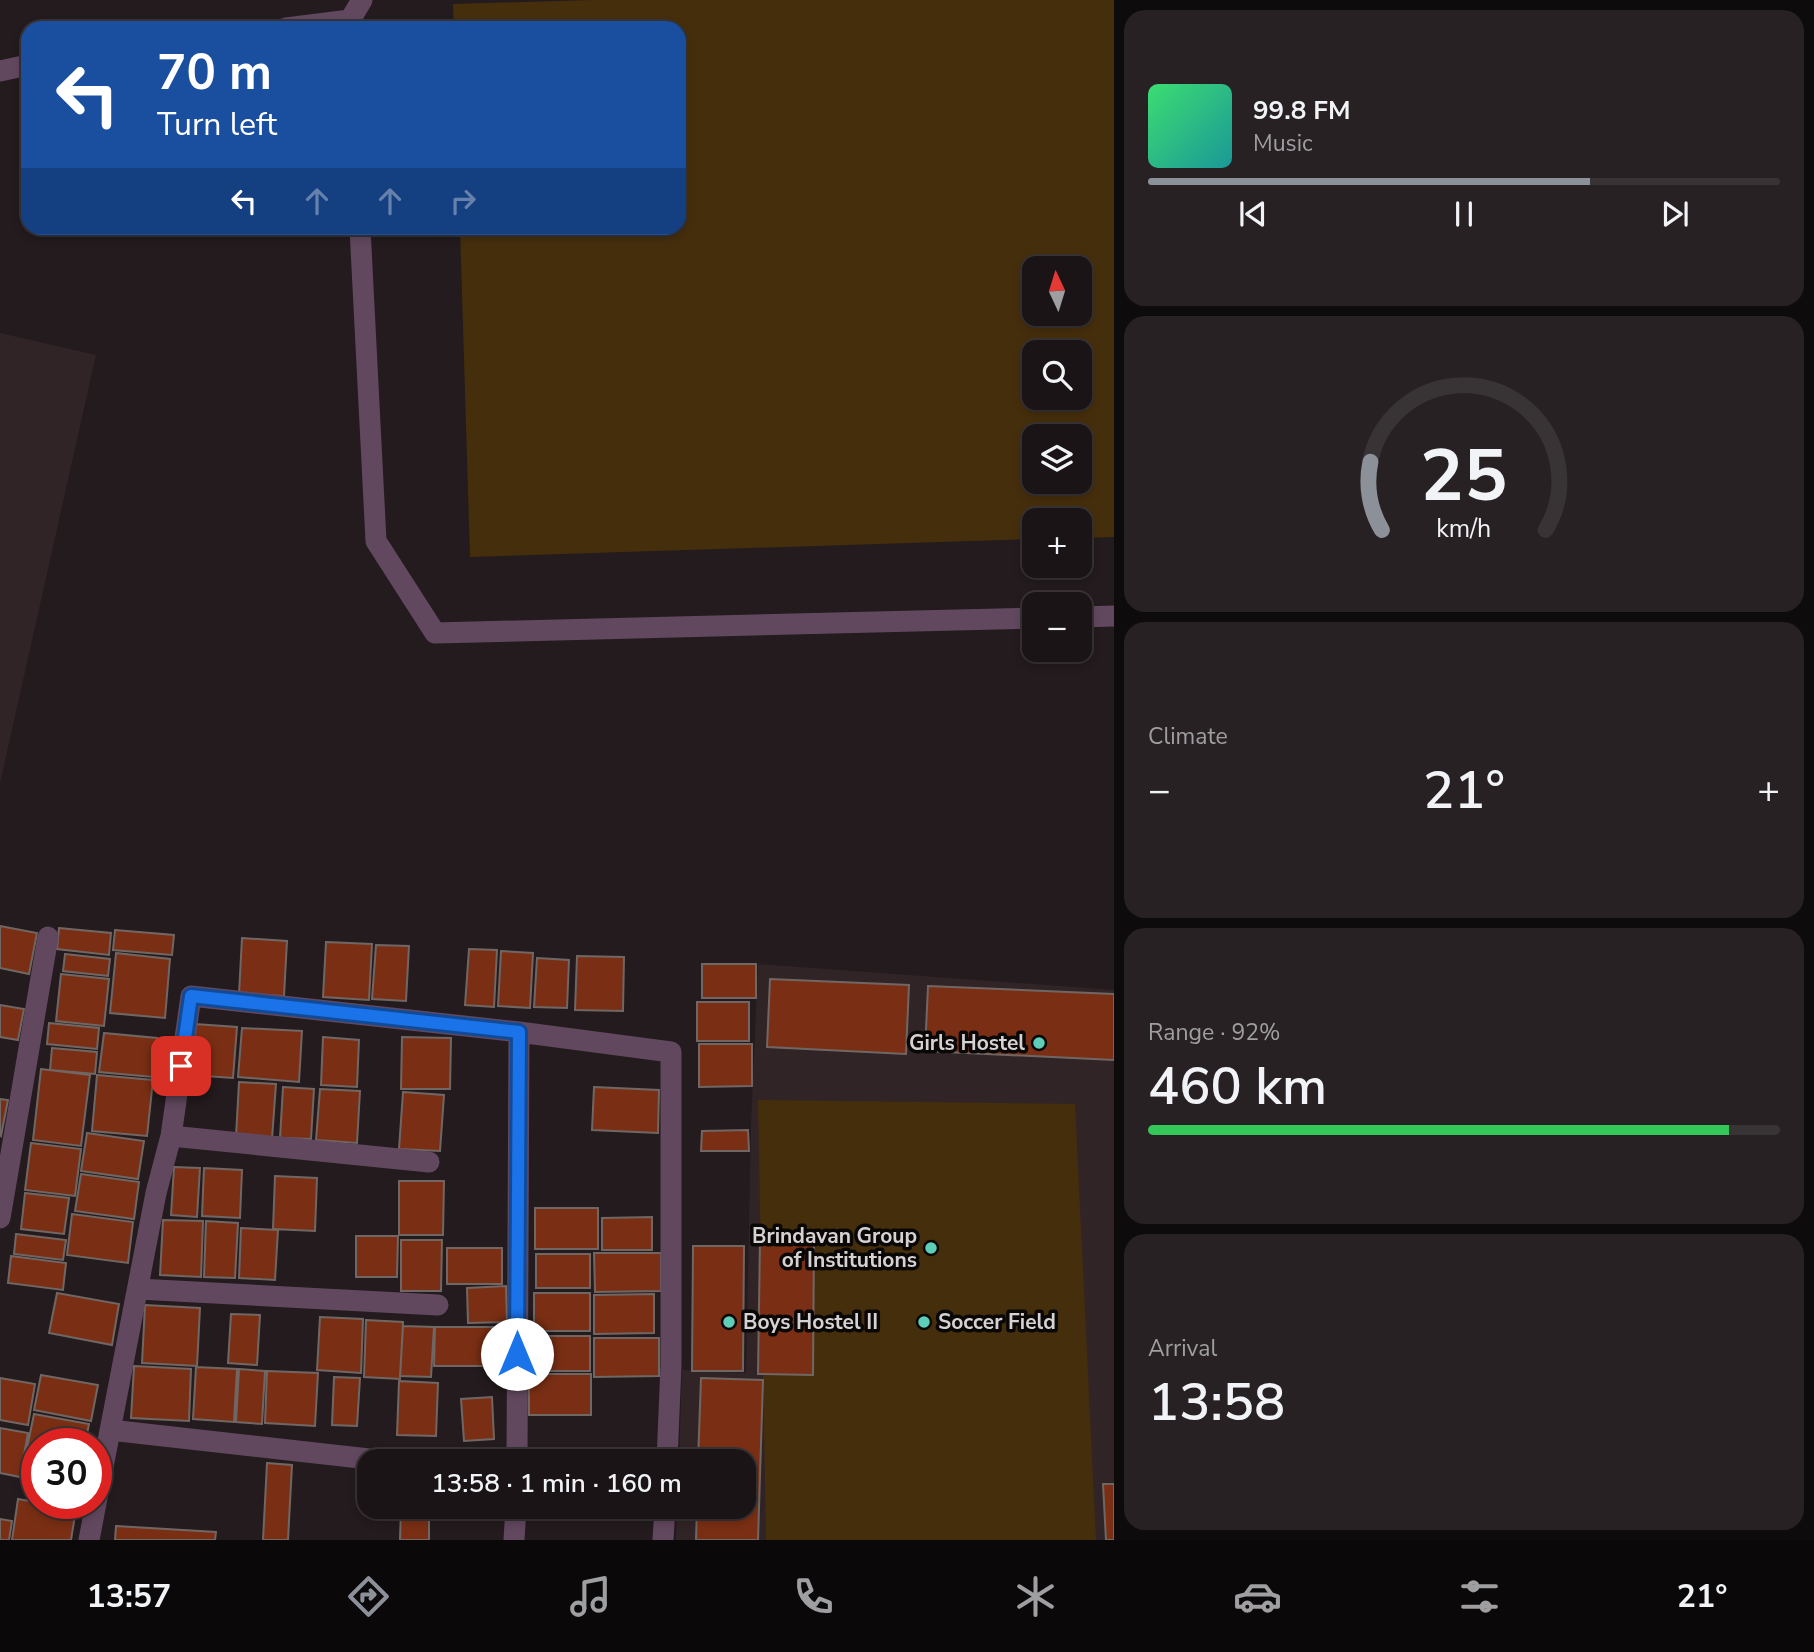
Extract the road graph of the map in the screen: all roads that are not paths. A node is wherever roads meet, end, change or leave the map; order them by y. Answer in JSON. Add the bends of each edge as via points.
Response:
{"nodes":[{"id":1,"x":362,"y":0,"type":"edge"},
{"id":2,"x":352,"y":21,"type":"edge"},
{"id":3,"x":21,"y":66,"type":"edge"},
{"id":4,"x":0,"y":71,"type":"edge"},
{"id":5,"x":360,"y":235,"type":"edge"},
{"id":6,"x":1114,"y":616,"type":"edge"},
{"id":7,"x":1092,"y":617,"type":"edge"},
{"id":8,"x":1022,"y":618,"type":"edge"},
{"id":9,"x":48,"y":937,"type":"dead end"},
{"id":10,"x":519,"y":1032,"type":"junction"},
{"id":11,"x":171,"y":1136,"type":"junction"},
{"id":12,"x":429,"y":1162,"type":"dead end"},
{"id":13,"x":0,"y":1218,"type":"edge"},
{"id":14,"x":138,"y":1289,"type":"junction"},
{"id":15,"x":439,"y":1305,"type":"dead end"},
{"id":16,"x":110,"y":1428,"type":"edge"},
{"id":17,"x":112,"y":1430,"type":"edge"},
{"id":18,"x":517,"y":1449,"type":"edge"},
{"id":19,"x":668,"y":1449,"type":"edge"},
{"id":20,"x":357,"y":1458,"type":"edge"},
{"id":21,"x":93,"y":1519,"type":"edge"},
{"id":22,"x":515,"y":1519,"type":"edge"},
{"id":23,"x":664,"y":1519,"type":"edge"},
{"id":24,"x":89,"y":1540,"type":"edge"},
{"id":25,"x":514,"y":1540,"type":"edge"},
{"id":26,"x":663,"y":1540,"type":"edge"}],
"edges":[{"from":1,"to":2,"type":"street"},
{"from":3,"to":4,"type":"street"},
{"from":5,"to":8,"type":"street","via":[[376,541],[435,633]]},
{"from":6,"to":7,"type":"street"},
{"from":9,"to":13,"type":"street"},
{"from":10,"to":11,"type":"street","via":[[191,996]]},
{"from":10,"to":18,"type":"street"},
{"from":10,"to":19,"type":"street","via":[[671,1052]]},
{"from":11,"to":12,"type":"street"},
{"from":11,"to":14,"type":"street"},
{"from":14,"to":15,"type":"street"},
{"from":14,"to":16,"type":"street"},
{"from":17,"to":20,"type":"street"},
{"from":21,"to":24,"type":"street"},
{"from":22,"to":25,"type":"street"},
{"from":23,"to":26,"type":"street"}]}
